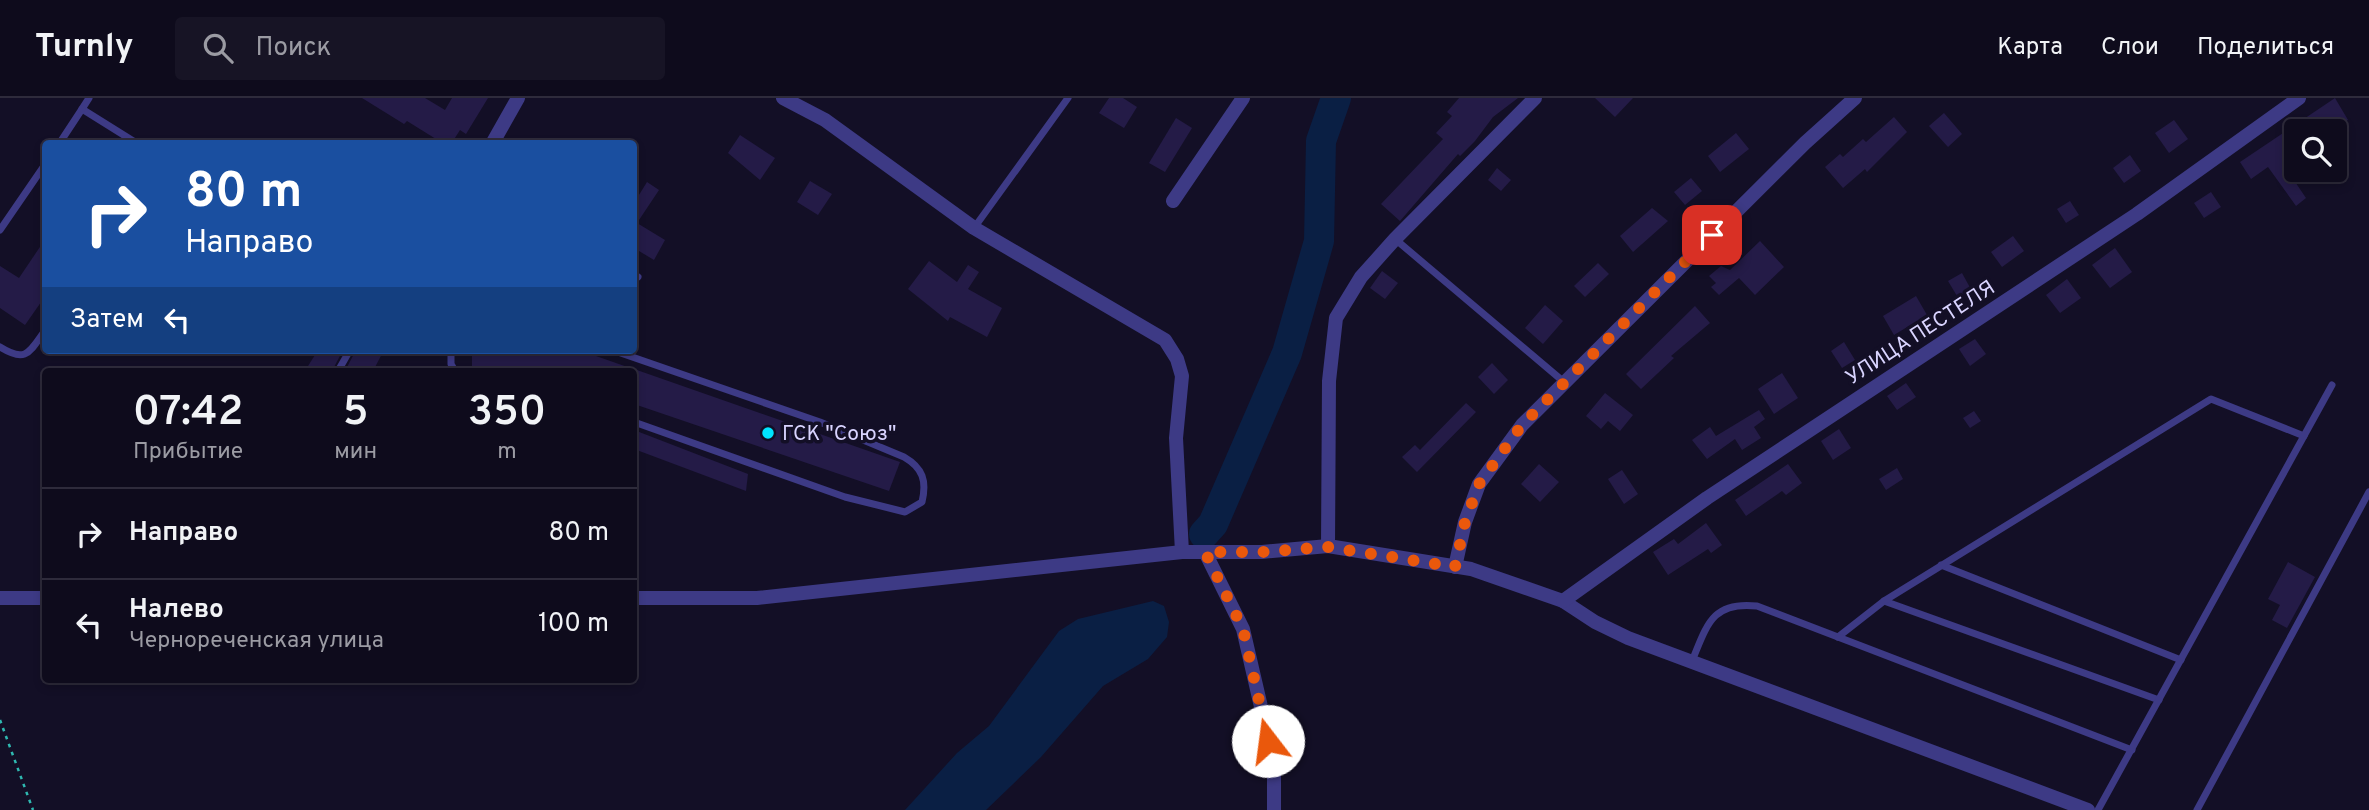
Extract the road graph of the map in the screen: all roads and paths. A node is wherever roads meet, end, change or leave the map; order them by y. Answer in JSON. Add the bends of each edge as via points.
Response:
{"nodes":[{"id":1,"x":89,"y":98,"type":"edge"},
{"id":2,"x":518,"y":98,"type":"edge"},
{"id":3,"x":783,"y":98,"type":"edge"},
{"id":4,"x":1068,"y":98,"type":"edge"},
{"id":5,"x":1243,"y":98,"type":"edge"},
{"id":6,"x":1535,"y":98,"type":"edge"},
{"id":7,"x":1855,"y":98,"type":"edge"},
{"id":8,"x":2299,"y":98,"type":"edge"},
{"id":9,"x":82,"y":109,"type":"junction"},
{"id":10,"x":61,"y":140,"type":"edge"},
{"id":11,"x":132,"y":140,"type":"edge"},
{"id":12,"x":494,"y":140,"type":"edge"},
{"id":13,"x":42,"y":169,"type":"edge"},
{"id":14,"x":1173,"y":201,"type":"dead end"},
{"id":15,"x":974,"y":228,"type":"junction"},
{"id":16,"x":0,"y":230,"type":"edge"},
{"id":17,"x":1395,"y":239,"type":"junction"},
{"id":18,"x":42,"y":334,"type":"edge"},
{"id":19,"x":0,"y":347,"type":"edge"},
{"id":20,"x":624,"y":354,"type":"edge"},
{"id":21,"x":1564,"y":382,"type":"junction"},
{"id":22,"x":2332,"y":385,"type":"dead end"},
{"id":23,"x":637,"y":423,"type":"edge"},
{"id":24,"x":2304,"y":436,"type":"junction"},
{"id":25,"x":2369,"y":492,"type":"edge"},
{"id":26,"x":1328,"y":547,"type":"junction"},
{"id":27,"x":1182,"y":552,"type":"junction"},
{"id":28,"x":1205,"y":552,"type":"junction"},
{"id":29,"x":1941,"y":565,"type":"junction"},
{"id":30,"x":1455,"y":567,"type":"junction"},
{"id":31,"x":0,"y":598,"type":"edge"},
{"id":32,"x":42,"y":598,"type":"edge"},
{"id":33,"x":637,"y":598,"type":"edge"},
{"id":34,"x":1563,"y":601,"type":"junction"},
{"id":35,"x":1884,"y":601,"type":"junction"},
{"id":36,"x":1838,"y":637,"type":"junction"},
{"id":37,"x":2181,"y":660,"type":"junction"},
{"id":38,"x":1692,"y":661,"type":"junction"},
{"id":39,"x":2159,"y":699,"type":"junction"},
{"id":40,"x":0,"y":720,"type":"edge"},
{"id":41,"x":2132,"y":750,"type":"junction"},
{"id":42,"x":33,"y":810,"type":"edge"},
{"id":43,"x":1274,"y":810,"type":"edge"},
{"id":44,"x":2088,"y":810,"type":"edge"},
{"id":45,"x":2098,"y":810,"type":"edge"},
{"id":46,"x":2197,"y":810,"type":"edge"}],
"edges":[{"from":1,"to":9,"type":"lane"},
{"from":2,"to":12,"type":"street"},
{"from":3,"to":15,"type":"street","via":[[825,120]]},
{"from":4,"to":15,"type":"lane"},
{"from":5,"to":14,"type":"street"},
{"from":6,"to":17,"type":"street"},
{"from":7,"to":21,"type":"street"},
{"from":8,"to":34,"type":"street","name":"УЛИЦА ПЕСТЕЛЯ","via":[[2137,214],[1707,498]]},
{"from":9,"to":10,"type":"lane"},
{"from":9,"to":11,"type":"lane"},
{"from":13,"to":16,"type":"lane"},
{"from":15,"to":27,"type":"street","via":[[1165,340],[1182,376],[1176,438]]},
{"from":17,"to":21,"type":"lane"},
{"from":17,"to":26,"type":"street","via":[[1360,277],[1336,318],[1329,381]]},
{"from":18,"to":19,"type":"lane","via":[[22,356]]},
{"from":20,"to":23,"type":"lane","via":[[820,422],[904,457],[916,464],[926,486],[922,502],[905,512],[845,497]]},
{"from":21,"to":30,"type":"street","via":[[1522,425],[1479,484]]},
{"from":22,"to":24,"type":"lane"},
{"from":24,"to":29,"type":"lane","via":[[2211,399]]},
{"from":24,"to":37,"type":"lane"},
{"from":25,"to":46,"type":"lane"},
{"from":26,"to":28,"type":"street"},
{"from":26,"to":30,"type":"street"},
{"from":27,"to":28,"type":"street"},
{"from":27,"to":33,"type":"street","via":[[757,598]]},
{"from":28,"to":43,"type":"street","via":[[1243,629],[1274,764]]},
{"from":29,"to":35,"type":"lane"},
{"from":29,"to":37,"type":"lane"},
{"from":30,"to":34,"type":"street"},
{"from":31,"to":32,"type":"street"},
{"from":34,"to":38,"type":"street","via":[[1628,638]]},
{"from":35,"to":36,"type":"lane"},
{"from":35,"to":39,"type":"lane"},
{"from":36,"to":38,"type":"lane","via":[[1757,606],[1736,604],[1712,619]]},
{"from":36,"to":41,"type":"lane"},
{"from":37,"to":39,"type":"lane"},
{"from":38,"to":44,"type":"street"},
{"from":39,"to":41,"type":"lane"},
{"from":40,"to":42,"type":"path"},
{"from":41,"to":45,"type":"lane"}]}
